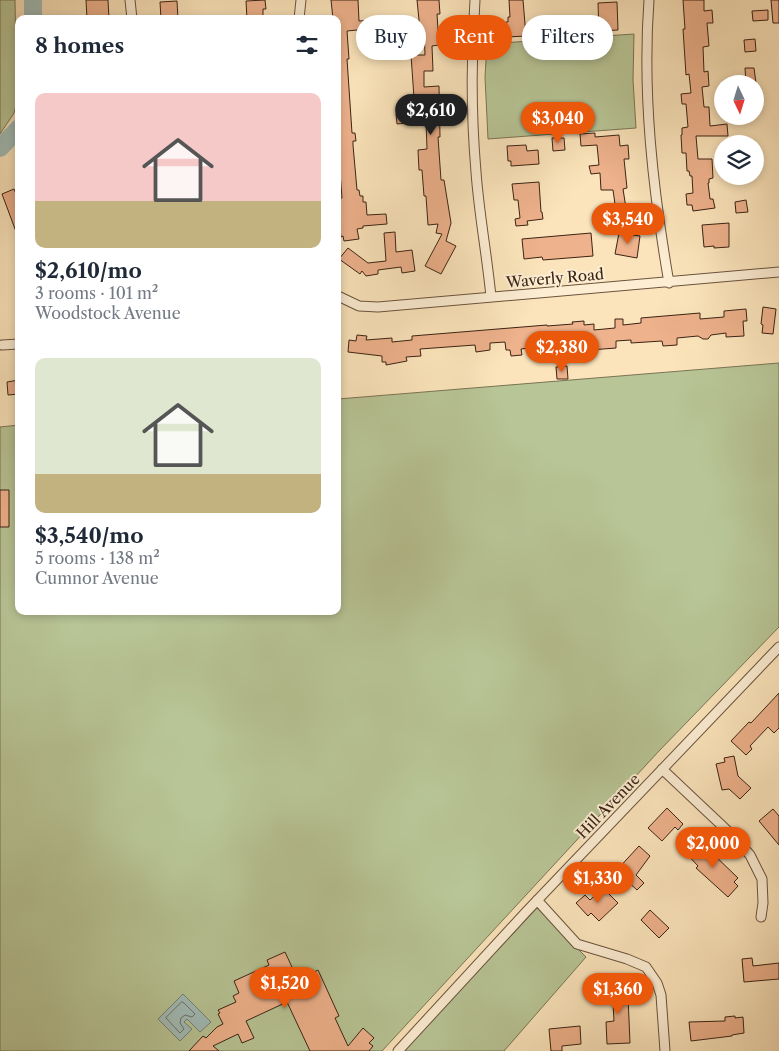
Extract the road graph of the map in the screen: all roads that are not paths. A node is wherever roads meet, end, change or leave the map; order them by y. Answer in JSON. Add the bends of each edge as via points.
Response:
{"nodes":[{"id":1,"x":130,"y":0,"type":"edge"},
{"id":2,"x":300,"y":0,"type":"edge"},
{"id":3,"x":475,"y":0,"type":"edge"},
{"id":4,"x":648,"y":0,"type":"edge"},
{"id":5,"x":132,"y":15,"type":"edge"},
{"id":6,"x":300,"y":15,"type":"edge"},
{"id":7,"x":778,"y":273,"type":"edge"},
{"id":8,"x":669,"y":283,"type":"junction"},
{"id":9,"x":341,"y":297,"type":"edge"},
{"id":10,"x":491,"y":297,"type":"junction"},
{"id":11,"x":15,"y":344,"type":"edge"},
{"id":12,"x":2,"y":345,"type":"dead end"},
{"id":13,"x":779,"y":647,"type":"edge"},
{"id":14,"x":662,"y":769,"type":"junction"},
{"id":15,"x":537,"y":900,"type":"junction"},
{"id":16,"x":761,"y":917,"type":"dead end"},
{"id":17,"x":398,"y":1051,"type":"edge"},
{"id":18,"x":665,"y":1051,"type":"edge"}],
"edges":[{"from":1,"to":5,"type":"street"},
{"from":2,"to":6,"type":"street"},
{"from":3,"to":10,"type":"street","via":[[471,108]]},
{"from":4,"to":8,"type":"street","via":[[649,128],[659,227]]},
{"from":7,"to":8,"type":"street","name":"Waverly Road"},
{"from":8,"to":10,"type":"street","name":"Waverly Road"},
{"from":9,"to":10,"type":"street","name":"Waverly Road","via":[[369,307]]},
{"from":11,"to":12,"type":"street"},
{"from":13,"to":14,"type":"street","name":"Hill Avenue"},
{"from":14,"to":15,"type":"street","name":"Hill Avenue"},
{"from":14,"to":16,"type":"street","via":[[750,855],[762,879]]},
{"from":15,"to":17,"type":"street","name":"Hill Avenue"},
{"from":15,"to":18,"type":"street","via":[[577,944],[646,967],[661,995]]}]}
